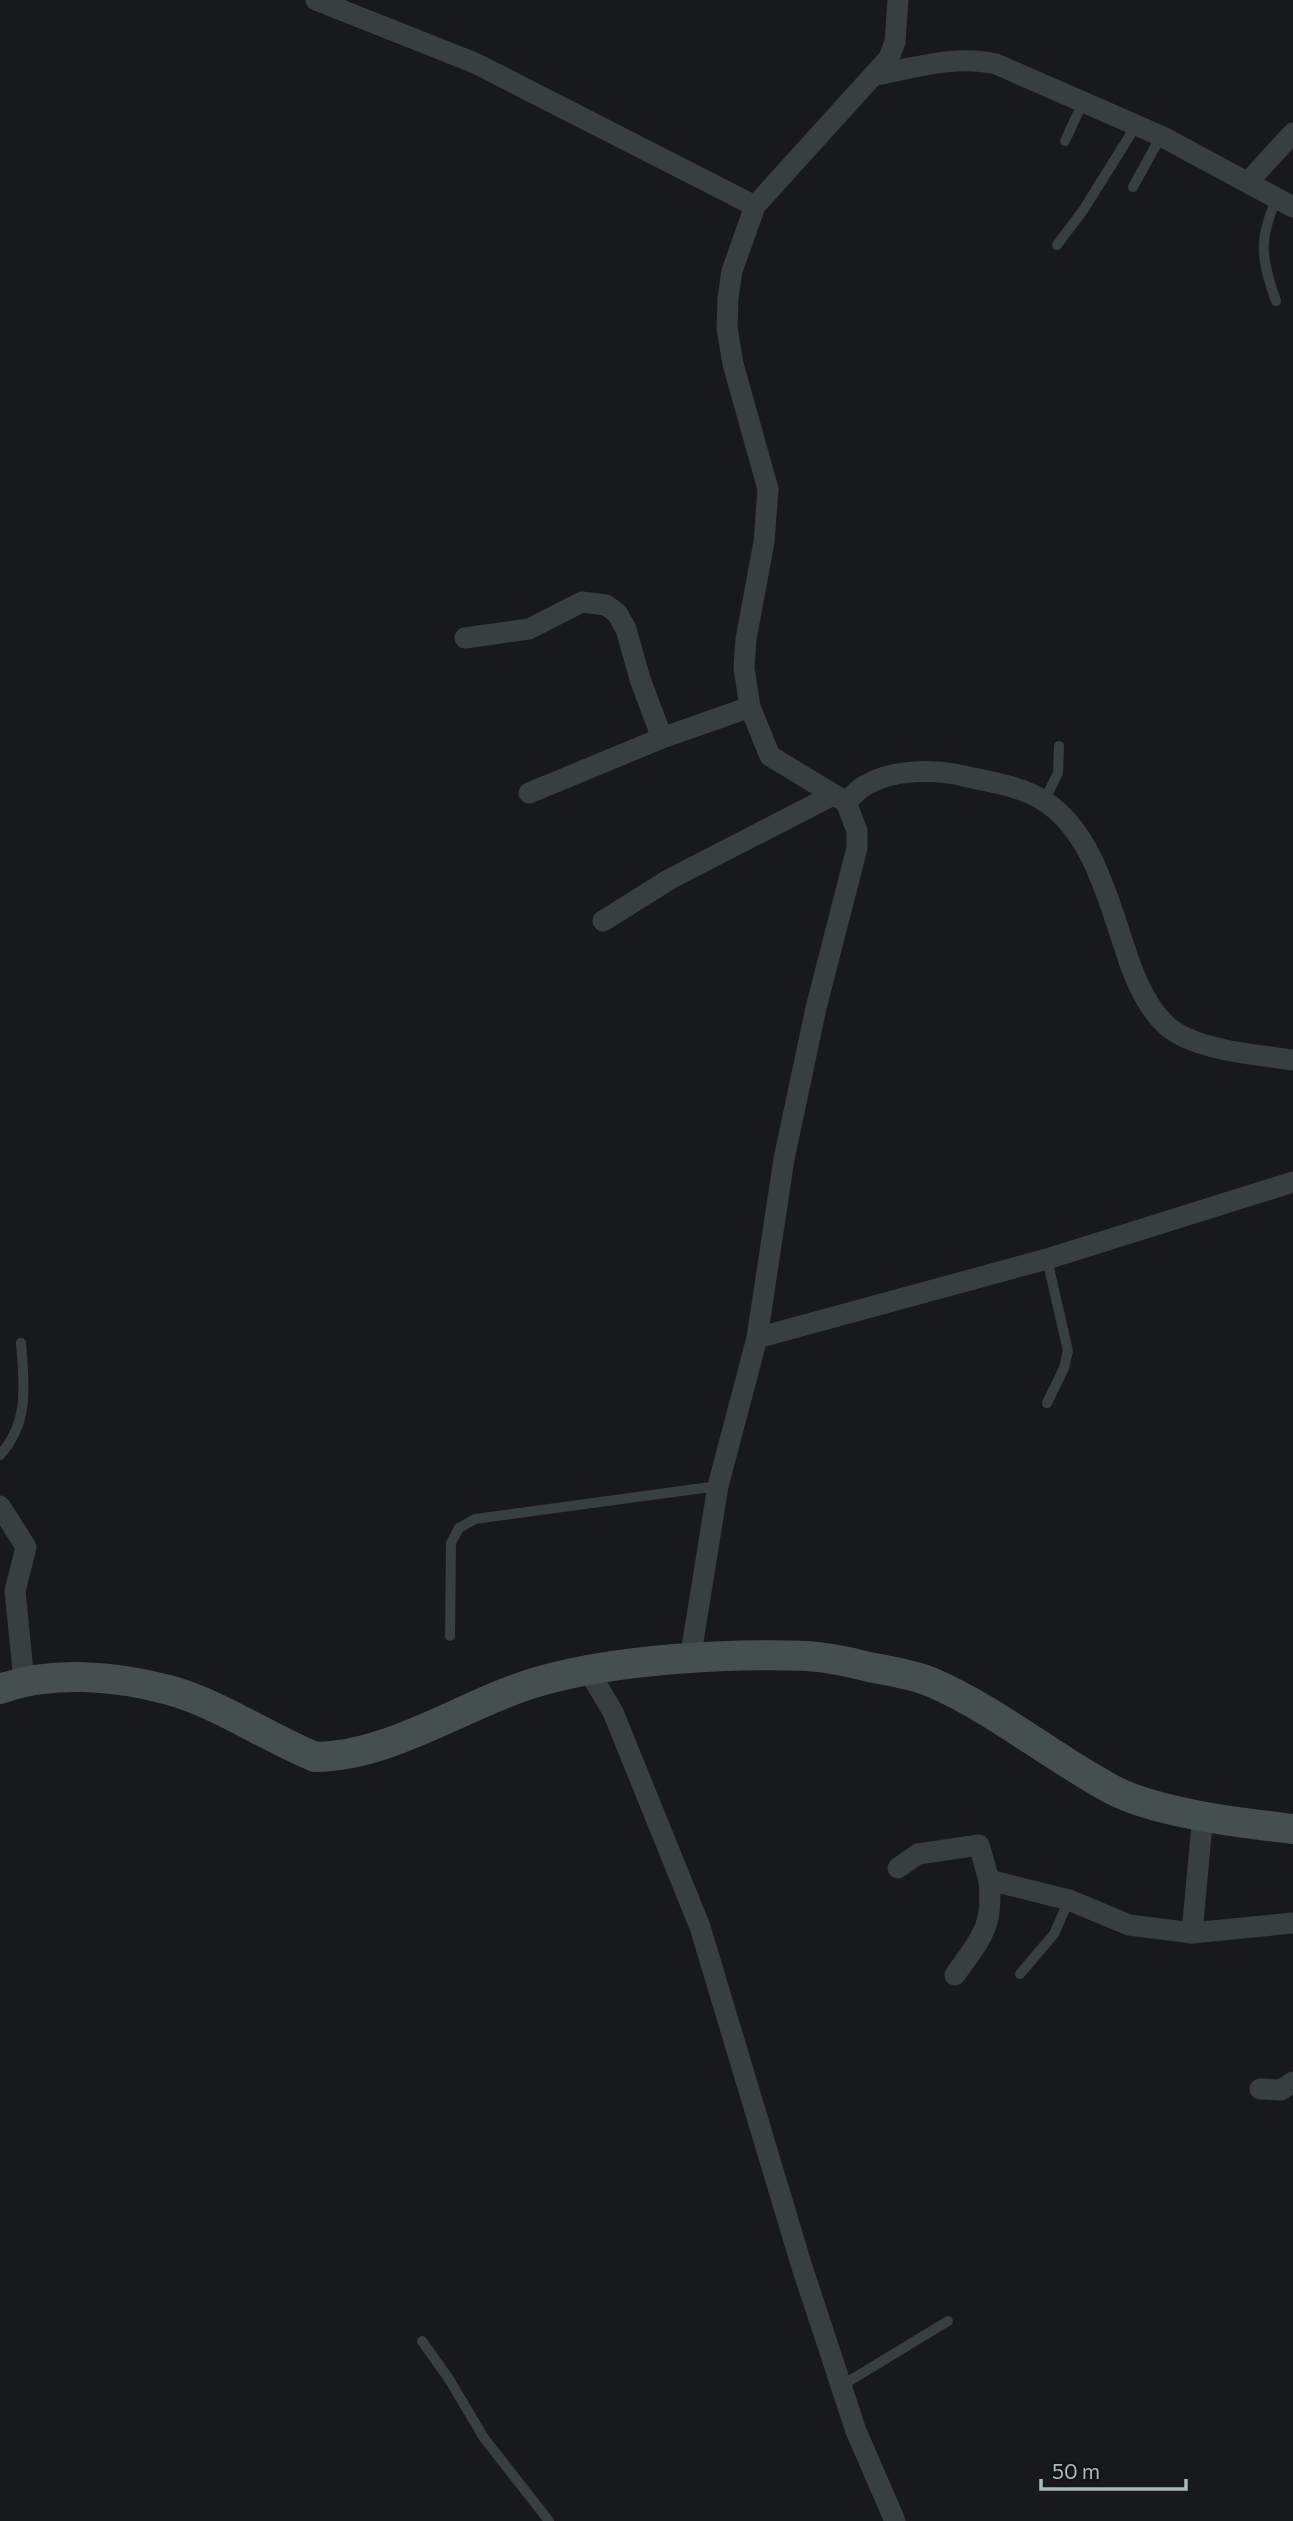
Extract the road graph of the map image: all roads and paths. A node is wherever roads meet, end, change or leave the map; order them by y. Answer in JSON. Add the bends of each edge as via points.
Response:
{"nodes":[{"id":1,"x":316,"y":0,"type":"edge"},
{"id":2,"x":898,"y":0,"type":"edge"},
{"id":3,"x":877,"y":75,"type":"junction"},
{"id":4,"x":1083,"y":102,"type":"junction"},
{"id":5,"x":1137,"y":124,"type":"junction"},
{"id":6,"x":1293,"y":134,"type":"edge"},
{"id":7,"x":1161,"y":136,"type":"junction"},
{"id":8,"x":1065,"y":141,"type":"dead end"},
{"id":9,"x":1248,"y":182,"type":"junction"},
{"id":10,"x":1133,"y":187,"type":"dead end"},
{"id":11,"x":1285,"y":202,"type":"edge"},
{"id":12,"x":755,"y":206,"type":"junction"},
{"id":13,"x":1058,"y":245,"type":"dead end"},
{"id":14,"x":1276,"y":301,"type":"dead end"},
{"id":15,"x":465,"y":638,"type":"dead end"},
{"id":16,"x":750,"y":707,"type":"junction"},
{"id":17,"x":662,"y":738,"type":"junction"},
{"id":18,"x":1059,"y":746,"type":"dead end"},
{"id":19,"x":529,"y":793,"type":"dead end"},
{"id":20,"x":840,"y":798,"type":"junction"},
{"id":21,"x":1044,"y":801,"type":"junction"},
{"id":22,"x":603,"y":921,"type":"dead end"},
{"id":23,"x":1293,"y":1060,"type":"edge"},
{"id":24,"x":1293,"y":1182,"type":"edge"},
{"id":25,"x":1047,"y":1259,"type":"junction"},
{"id":26,"x":757,"y":1338,"type":"junction"},
{"id":27,"x":21,"y":1343,"type":"dead end"},
{"id":28,"x":1047,"y":1404,"type":"dead end"},
{"id":29,"x":0,"y":1455,"type":"edge"},
{"id":30,"x":718,"y":1486,"type":"junction"},
{"id":31,"x":0,"y":1506,"type":"edge"},
{"id":32,"x":450,"y":1636,"type":"dead end"},
{"id":33,"x":690,"y":1660,"type":"junction"},
{"id":34,"x":589,"y":1670,"type":"junction"},
{"id":35,"x":12,"y":1685,"type":"edge"},
{"id":36,"x":1203,"y":1814,"type":"junction"},
{"id":37,"x":1293,"y":1829,"type":"edge"},
{"id":38,"x":898,"y":1868,"type":"dead end"},
{"id":39,"x":989,"y":1880,"type":"junction"},
{"id":40,"x":1069,"y":1900,"type":"junction"},
{"id":41,"x":1293,"y":1923,"type":"edge"},
{"id":42,"x":1192,"y":1934,"type":"junction"},
{"id":43,"x":955,"y":1975,"type":"dead end"},
{"id":44,"x":1020,"y":1975,"type":"dead end"},
{"id":45,"x":1293,"y":2082,"type":"edge"},
{"id":46,"x":1260,"y":2089,"type":"dead end"},
{"id":47,"x":948,"y":2321,"type":"dead end"},
{"id":48,"x":422,"y":2341,"type":"dead end"},
{"id":49,"x":841,"y":2386,"type":"junction"},
{"id":50,"x":549,"y":2521,"type":"edge"},
{"id":51,"x":895,"y":2521,"type":"edge"}],
"edges":[{"from":1,"to":12,"type":"street","via":[[475,63]]},
{"from":2,"to":3,"type":"street","via":[[895,41]]},
{"from":3,"to":4,"type":"street","via":[[975,59]]},
{"from":3,"to":12,"type":"street"},
{"from":4,"to":5,"type":"street"},
{"from":4,"to":8,"type":"lane"},
{"from":5,"to":7,"type":"street"},
{"from":5,"to":13,"type":"lane"},
{"from":6,"to":9,"type":"street"},
{"from":7,"to":9,"type":"street"},
{"from":7,"to":10,"type":"lane"},
{"from":9,"to":11,"type":"street"},
{"from":11,"to":14,"type":"lane","via":[[1268,219],[1262,244]]},
{"from":12,"to":16,"type":"street","via":[[732,271],[727,328],[768,489],[764,542],[746,639],[744,668]]},
{"from":15,"to":17,"type":"street","via":[[529,629],[582,602],[606,605],[626,629]]},
{"from":16,"to":17,"type":"street"},
{"from":16,"to":20,"type":"street","via":[[770,756]]},
{"from":17,"to":19,"type":"street"},
{"from":18,"to":21,"type":"lane","via":[[1061,762]]},
{"from":20,"to":21,"type":"street","via":[[901,775],[940,770],[1004,785]]},
{"from":20,"to":22,"type":"street","via":[[670,879]]},
{"from":20,"to":26,"type":"street","via":[[857,831],[856,848],[784,1159]]},
{"from":21,"to":23,"type":"street","via":[[1070,824],[1089,854],[1130,966],[1165,1025],[1207,1045]]},
{"from":24,"to":25,"type":"street"},
{"from":25,"to":26,"type":"street"},
{"from":25,"to":28,"type":"lane","via":[[1068,1351]]},
{"from":26,"to":30,"type":"street"},
{"from":27,"to":29,"type":"lane","via":[[24,1411],[15,1436]]},
{"from":30,"to":32,"type":"lane","via":[[475,1519],[459,1528],[451,1543]]},
{"from":30,"to":33,"type":"street"},
{"from":31,"to":35,"type":"street","via":[[26,1547],[15,1591]]},
{"from":33,"to":34,"type":"street"},
{"from":33,"to":36,"type":"street","via":[[808,1656],[930,1681],[1114,1790]]},
{"from":34,"to":35,"type":"street","via":[[542,1680],[419,1731],[336,1757],[315,1757],[170,1690],[81,1678]]},
{"from":34,"to":49,"type":"street","via":[[613,1712],[700,1927]]},
{"from":36,"to":37,"type":"street"},
{"from":36,"to":42,"type":"street"},
{"from":38,"to":39,"type":"street","via":[[918,1854],[979,1845]]},
{"from":39,"to":40,"type":"street"},
{"from":39,"to":43,"type":"street","via":[[992,1909],[984,1933]]},
{"from":40,"to":42,"type":"street","via":[[1129,1926]]},
{"from":40,"to":44,"type":"lane","via":[[1054,1934]]},
{"from":41,"to":42,"type":"street"},
{"from":45,"to":46,"type":"street","via":[[1281,2090]]},
{"from":47,"to":49,"type":"lane"},
{"from":48,"to":50,"type":"lane","via":[[484,2438]]},
{"from":49,"to":51,"type":"street"}]}
